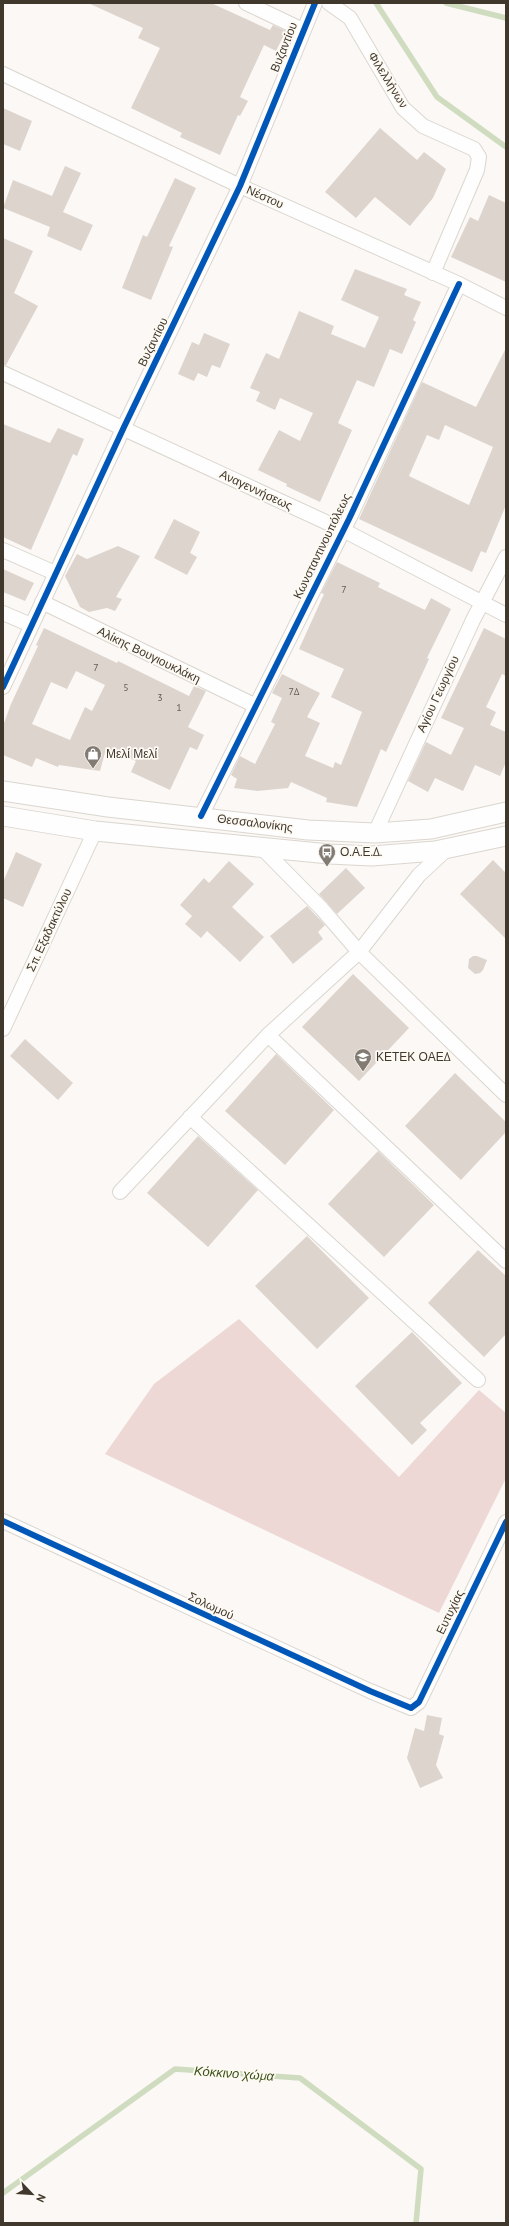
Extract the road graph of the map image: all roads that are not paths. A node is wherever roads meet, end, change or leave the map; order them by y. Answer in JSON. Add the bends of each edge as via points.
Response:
{"nodes":[{"id":1,"x":246,"y":3,"type":"edge"},
{"id":2,"x":315,"y":3,"type":"edge"},
{"id":3,"x":329,"y":3,"type":"edge"},
{"id":4,"x":303,"y":30,"type":"junction"},
{"id":5,"x":3,"y":74,"type":"edge"},
{"id":6,"x":240,"y":186,"type":"junction"},
{"id":7,"x":433,"y":273,"type":"junction"},
{"id":8,"x":459,"y":284,"type":"junction"},
{"id":9,"x":506,"y":308,"type":"edge"},
{"id":10,"x":3,"y":373,"type":"edge"},
{"id":11,"x":124,"y":427,"type":"junction"},
{"id":12,"x":343,"y":530,"type":"junction"},
{"id":13,"x":3,"y":550,"type":"edge"},
{"id":14,"x":506,"y":557,"type":"edge"},
{"id":15,"x":55,"y":573,"type":"junction"},
{"id":16,"x":42,"y":602,"type":"junction"},
{"id":17,"x":482,"y":602,"type":"junction"},
{"id":18,"x":3,"y":613,"type":"edge"},
{"id":19,"x":506,"y":614,"type":"edge"},
{"id":20,"x":31,"y":625,"type":"junction"},
{"id":21,"x":3,"y":687,"type":"edge"},
{"id":22,"x":256,"y":706,"type":"junction"},
{"id":23,"x":3,"y":791,"type":"edge"},
{"id":24,"x":506,"y":812,"type":"edge"},
{"id":25,"x":3,"y":816,"type":"edge"},
{"id":26,"x":201,"y":816,"type":"junction"},
{"id":27,"x":95,"y":831,"type":"junction"},
{"id":28,"x":375,"y":833,"type":"junction"},
{"id":29,"x":506,"y":836,"type":"edge"},
{"id":30,"x":262,"y":848,"type":"junction"},
{"id":31,"x":447,"y":849,"type":"junction"},
{"id":32,"x":359,"y":952,"type":"junction"},
{"id":33,"x":3,"y":1029,"type":"edge"},
{"id":34,"x":268,"y":1035,"type":"junction"},
{"id":35,"x":506,"y":1095,"type":"edge"},
{"id":36,"x":190,"y":1117,"type":"junction"},
{"id":37,"x":120,"y":1192,"type":"dead end"},
{"id":38,"x":506,"y":1261,"type":"edge"},
{"id":39,"x":478,"y":1380,"type":"dead end"},
{"id":40,"x":3,"y":1521,"type":"edge"},
{"id":41,"x":506,"y":1522,"type":"edge"},
{"id":42,"x":411,"y":1708,"type":"joint"}],
"edges":[{"from":1,"to":4,"type":"street"},
{"from":2,"to":4,"type":"street","name":"Βυζαντίου"},
{"from":3,"to":7,"type":"street","name":"Φιλελλήνων","via":[[350,18],[403,108],[423,126],[474,149],[479,157],[477,170]]},
{"from":4,"to":6,"type":"street","name":"Βυζαντίου"},
{"from":5,"to":6,"type":"street","name":"Νέστου"},
{"from":6,"to":7,"type":"street","name":"Νέστου"},
{"from":6,"to":11,"type":"street","name":"Βυζαντίου"},
{"from":7,"to":8,"type":"street","name":"Νέστου"},
{"from":8,"to":9,"type":"street","name":"Νέστου"},
{"from":8,"to":12,"type":"street","name":"Κωνσταντινουπόλεως"},
{"from":10,"to":11,"type":"street","name":"Αναγεννήσεως"},
{"from":11,"to":12,"type":"street","name":"Αναγεννήσεως"},
{"from":11,"to":15,"type":"street","name":"Βυζαντίου"},
{"from":12,"to":17,"type":"street","name":"Αναγεννήσεως"},
{"from":12,"to":22,"type":"street","name":"Κωνσταντινουπόλεως"},
{"from":13,"to":15,"type":"street"},
{"from":14,"to":17,"type":"street","name":"Αγίου Γεωργίου"},
{"from":15,"to":16,"type":"street","name":"Βυζαντίου"},
{"from":16,"to":20,"type":"street","name":"Βυζαντίου"},
{"from":16,"to":22,"type":"street","name":"Αλίκης Βουγιουκλάκη"},
{"from":17,"to":19,"type":"street","name":"Αναγεννήσεως"},
{"from":17,"to":28,"type":"street","name":"Αγίου Γεωργίου"},
{"from":18,"to":20,"type":"street"},
{"from":20,"to":21,"type":"street","name":"Βυζαντίου"},
{"from":22,"to":26,"type":"street","name":"Κωνσταντινουπόλεως"},
{"from":23,"to":26,"type":"main road","name":"Θεσσαλονίκης","via":[[108,807]]},
{"from":24,"to":28,"type":"main road","name":"Θεσσαλονίκης","via":[[432,830]]},
{"from":25,"to":27,"type":"main road","name":"Θεσσαλονίκης"},
{"from":26,"to":28,"type":"main road","name":"Θεσσαλονίκης","via":[[308,830]]},
{"from":27,"to":30,"type":"main road","name":"Θεσσαλονίκης"},
{"from":27,"to":33,"type":"street","name":"Σπ. Εξαδακτύλου"},
{"from":29,"to":31,"type":"main road","name":"Θεσσαλονίκης"},
{"from":30,"to":31,"type":"main road","name":"Θεσσαλονίκης","via":[[372,856]]},
{"from":30,"to":32,"type":"street","via":[[322,909]]},
{"from":31,"to":32,"type":"street","via":[[420,874]]},
{"from":32,"to":34,"type":"street"},
{"from":32,"to":35,"type":"street"},
{"from":34,"to":36,"type":"street"},
{"from":34,"to":38,"type":"street"},
{"from":36,"to":37,"type":"street"},
{"from":36,"to":39,"type":"street"},
{"from":40,"to":42,"type":"street","name":"Σολωμού","via":[[383,1698]]},
{"from":41,"to":42,"type":"street","name":"Ευτυχίας","via":[[419,1702]]}]}
